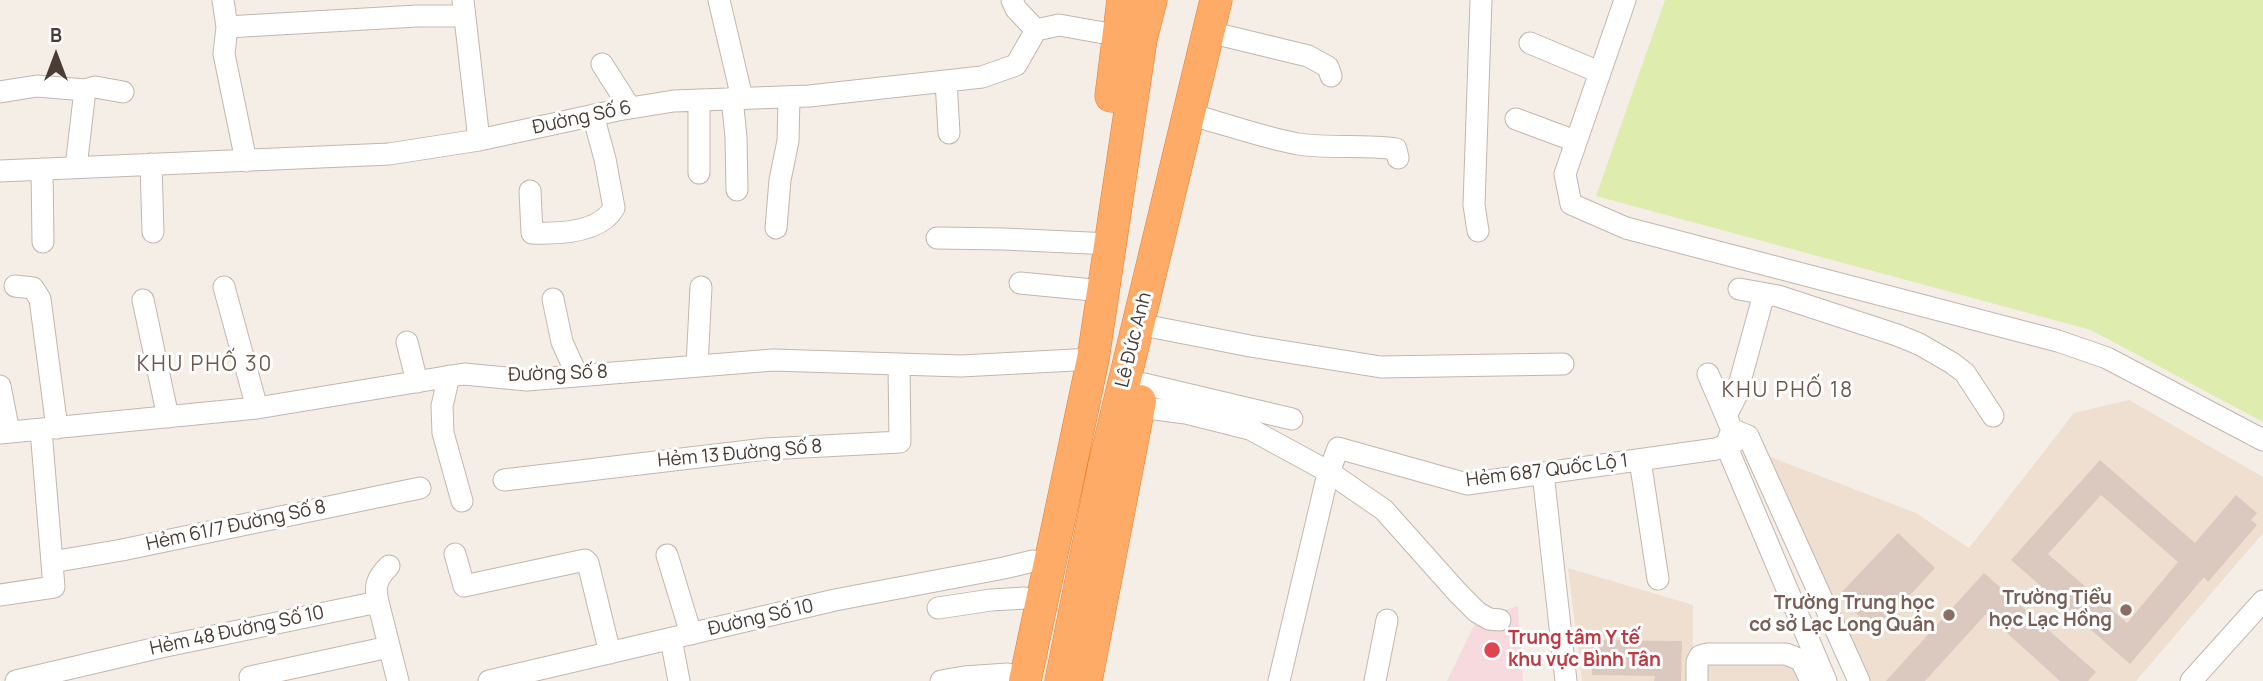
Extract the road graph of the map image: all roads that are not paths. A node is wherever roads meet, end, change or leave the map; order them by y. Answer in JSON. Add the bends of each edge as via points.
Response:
{"nodes":[{"id":1,"x":223,"y":0,"type":"edge"},
{"id":2,"x":719,"y":0,"type":"edge"},
{"id":3,"x":1012,"y":0,"type":"edge"},
{"id":4,"x":1123,"y":0,"type":"edge"},
{"id":5,"x":1151,"y":0,"type":"edge"},
{"id":6,"x":1216,"y":0,"type":"edge"},
{"id":7,"x":1481,"y":0,"type":"edge"},
{"id":8,"x":1625,"y":0,"type":"edge"},
{"id":9,"x":417,"y":8,"type":"edge"},
{"id":10,"x":463,"y":8,"type":"edge"},
{"id":11,"x":227,"y":27,"type":"junction"},
{"id":12,"x":1035,"y":30,"type":"junction"},
{"id":13,"x":1209,"y":32,"type":"junction"},
{"id":14,"x":1129,"y":38,"type":"junction"},
{"id":15,"x":1530,"y":43,"type":"dead end"},
{"id":16,"x":602,"y":64,"type":"dead end"},
{"id":17,"x":1599,"y":72,"type":"junction"},
{"id":18,"x":1331,"y":76,"type":"dead end"},
{"id":19,"x":946,"y":81,"type":"junction"},
{"id":20,"x":85,"y":90,"type":"junction"},
{"id":21,"x":0,"y":92,"type":"edge"},
{"id":22,"x":123,"y":92,"type":"dead end"},
{"id":23,"x":789,"y":97,"type":"junction"},
{"id":24,"x":737,"y":98,"type":"junction"},
{"id":25,"x":699,"y":100,"type":"junction"},
{"id":26,"x":630,"y":108,"type":"junction"},
{"id":27,"x":1187,"y":114,"type":"junction"},
{"id":28,"x":593,"y":116,"type":"junction"},
{"id":29,"x":1516,"y":119,"type":"dead end"},
{"id":30,"x":949,"y":132,"type":"dead end"},
{"id":31,"x":479,"y":140,"type":"junction"},
{"id":32,"x":1575,"y":141,"type":"junction"},
{"id":33,"x":1398,"y":158,"type":"dead end"},
{"id":34,"x":246,"y":161,"type":"junction"},
{"id":35,"x":151,"y":164,"type":"junction"},
{"id":36,"x":76,"y":167,"type":"junction"},
{"id":37,"x":41,"y":169,"type":"junction"},
{"id":38,"x":0,"y":170,"type":"edge"},
{"id":39,"x":699,"y":173,"type":"dead end"},
{"id":40,"x":737,"y":190,"type":"dead end"},
{"id":41,"x":530,"y":191,"type":"dead end"},
{"id":42,"x":776,"y":228,"type":"dead end"},
{"id":43,"x":1478,"y":231,"type":"dead end"},
{"id":44,"x":153,"y":232,"type":"dead end"},
{"id":45,"x":937,"y":238,"type":"dead end"},
{"id":46,"x":43,"y":242,"type":"dead end"},
{"id":47,"x":1101,"y":244,"type":"junction"},
{"id":48,"x":1020,"y":283,"type":"dead end"},
{"id":49,"x":15,"y":286,"type":"dead end"},
{"id":50,"x":223,"y":287,"type":"dead end"},
{"id":51,"x":701,"y":287,"type":"dead end"},
{"id":52,"x":1739,"y":289,"type":"dead end"},
{"id":53,"x":1096,"y":291,"type":"junction"},
{"id":54,"x":1764,"y":293,"type":"junction"},
{"id":55,"x":553,"y":299,"type":"dead end"},
{"id":56,"x":143,"y":300,"type":"dead end"},
{"id":57,"x":1138,"y":324,"type":"junction"},
{"id":58,"x":407,"y":342,"type":"dead end"},
{"id":59,"x":1085,"y":359,"type":"junction"},
{"id":60,"x":1563,"y":364,"type":"dead end"},
{"id":61,"x":697,"y":366,"type":"junction"},
{"id":62,"x":899,"y":366,"type":"junction"},
{"id":63,"x":1708,"y":374,"type":"dead end"},
{"id":64,"x":577,"y":375,"type":"junction"},
{"id":65,"x":449,"y":376,"type":"junction"},
{"id":66,"x":417,"y":382,"type":"junction"},
{"id":67,"x":0,"y":386,"type":"edge"},
{"id":68,"x":1142,"y":396,"type":"junction"},
{"id":69,"x":257,"y":408,"type":"junction"},
{"id":70,"x":1993,"y":415,"type":"dead end"},
{"id":71,"x":168,"y":417,"type":"junction"},
{"id":72,"x":1292,"y":419,"type":"dead end"},
{"id":73,"x":49,"y":429,"type":"junction"},
{"id":74,"x":1733,"y":432,"type":"junction"},
{"id":75,"x":4,"y":433,"type":"edge"},
{"id":76,"x":2263,"y":440,"type":"edge"},
{"id":77,"x":1640,"y":460,"type":"junction"},
{"id":78,"x":1543,"y":473,"type":"junction"},
{"id":79,"x":1328,"y":475,"type":"junction"},
{"id":80,"x":504,"y":480,"type":"dead end"},
{"id":81,"x":420,"y":488,"type":"dead end"},
{"id":82,"x":1776,"y":500,"type":"junction"},
{"id":83,"x":462,"y":501,"type":"dead end"},
{"id":84,"x":1755,"y":511,"type":"junction"},
{"id":85,"x":455,"y":554,"type":"dead end"},
{"id":86,"x":667,"y":555,"type":"dead end"},
{"id":87,"x":1033,"y":561,"type":"junction"},
{"id":88,"x":52,"y":562,"type":"junction"},
{"id":89,"x":389,"y":566,"type":"dead end"},
{"id":90,"x":1658,"y":579,"type":"dead end"},
{"id":91,"x":0,"y":595,"type":"edge"},
{"id":92,"x":1025,"y":598,"type":"junction"},
{"id":93,"x":2263,"y":601,"type":"edge"},
{"id":94,"x":378,"y":602,"type":"junction"},
{"id":95,"x":938,"y":608,"type":"dead end"},
{"id":96,"x":1387,"y":620,"type":"dead end"},
{"id":97,"x":1500,"y":620,"type":"dead end"},
{"id":98,"x":681,"y":637,"type":"junction"},
{"id":99,"x":389,"y":647,"type":"junction"},
{"id":100,"x":610,"y":653,"type":"junction"},
{"id":101,"x":558,"y":673,"type":"edge"},
{"id":102,"x":250,"y":677,"type":"dead end"},
{"id":103,"x":1014,"y":679,"type":"edge"},
{"id":104,"x":16,"y":681,"type":"edge"},
{"id":105,"x":398,"y":681,"type":"edge"},
{"id":106,"x":489,"y":681,"type":"edge"},
{"id":107,"x":678,"y":681,"type":"edge"},
{"id":108,"x":941,"y":681,"type":"edge"},
{"id":109,"x":1061,"y":681,"type":"edge"},
{"id":110,"x":1086,"y":681,"type":"edge"},
{"id":111,"x":1279,"y":681,"type":"edge"},
{"id":112,"x":1375,"y":681,"type":"edge"},
{"id":113,"x":1566,"y":681,"type":"edge"},
{"id":114,"x":1697,"y":681,"type":"edge"},
{"id":115,"x":1811,"y":681,"type":"edge"},
{"id":116,"x":1826,"y":681,"type":"edge"},
{"id":117,"x":1859,"y":681,"type":"edge"},
{"id":118,"x":2191,"y":681,"type":"edge"}],
"edges":[{"from":1,"to":11,"type":"street"},
{"from":2,"to":24,"type":"street"},
{"from":3,"to":12,"type":"street"},
{"from":4,"to":14,"type":"highway","name":"Lê Đức Anh"},
{"from":5,"to":14,"type":"highway","name":"Lê Đức Anh"},
{"from":6,"to":13,"type":"highway","name":"Lê Đức Anh"},
{"from":7,"to":43,"type":"street","via":[[1474,205]]},
{"from":8,"to":17,"type":"street"},
{"from":9,"to":10,"type":"street"},
{"from":9,"to":11,"type":"street"},
{"from":10,"to":31,"type":"street"},
{"from":11,"to":34,"type":"street","via":[[224,54]]},
{"from":12,"to":14,"type":"street","via":[[1059,25]]},
{"from":12,"to":19,"type":"street","name":"Đường Số 6","via":[[1016,65],[982,77]]},
{"from":13,"to":18,"type":"street","via":[[1308,56],[1328,67]]},
{"from":13,"to":27,"type":"highway","name":"Lê Đức Anh"},
{"from":14,"to":47,"type":"highway","name":"Lê Đức Anh"},
{"from":15,"to":17,"type":"street"},
{"from":16,"to":26,"type":"street"},
{"from":17,"to":32,"type":"street"},
{"from":19,"to":23,"type":"street","name":"Đường Số 6"},
{"from":19,"to":30,"type":"street"},
{"from":20,"to":21,"type":"street","via":[[37,86]]},
{"from":20,"to":22,"type":"street","via":[[95,87]]},
{"from":20,"to":36,"type":"street"},
{"from":23,"to":24,"type":"street","name":"Đường Số 6"},
{"from":23,"to":42,"type":"street"},
{"from":24,"to":25,"type":"street","name":"Đường Số 6"},
{"from":24,"to":40,"type":"street"},
{"from":25,"to":26,"type":"street","name":"Đường Số 6"},
{"from":25,"to":39,"type":"street"},
{"from":26,"to":28,"type":"street","name":"Đường Số 6"},
{"from":27,"to":33,"type":"street","via":[[1298,144],[1396,149]]},
{"from":27,"to":57,"type":"highway","name":"Lê Đức Anh"},
{"from":28,"to":31,"type":"street","name":"Đường Số 6"},
{"from":28,"to":41,"type":"street","via":[[614,208],[609,217],[579,229],[532,233]]},
{"from":29,"to":32,"type":"street"},
{"from":31,"to":34,"type":"street","name":"Đường Số 6","via":[[389,154]]},
{"from":32,"to":76,"type":"street","via":[[1565,174],[1571,204],[1626,228],[2059,341],[2107,358]]},
{"from":34,"to":35,"type":"street","name":"Đường Số 6"},
{"from":35,"to":36,"type":"street","name":"Đường Số 6"},
{"from":35,"to":44,"type":"street"},
{"from":36,"to":37,"type":"street","name":"Đường Số 6"},
{"from":37,"to":38,"type":"street","name":"Đường Số 6"},
{"from":37,"to":46,"type":"street"},
{"from":45,"to":47,"type":"street"},
{"from":47,"to":53,"type":"highway","name":"Lê Đức Anh"},
{"from":48,"to":53,"type":"street"},
{"from":49,"to":73,"type":"street","via":[[33,288],[40,299]]},
{"from":50,"to":69,"type":"street"},
{"from":51,"to":61,"type":"street"},
{"from":52,"to":54,"type":"street"},
{"from":53,"to":59,"type":"highway","name":"Lê Đức Anh"},
{"from":54,"to":70,"type":"street","via":[[1919,344],[1965,373]]},
{"from":54,"to":74,"type":"street","via":[[1736,396]]},
{"from":55,"to":64,"type":"street","via":[[562,342]]},
{"from":56,"to":71,"type":"street"},
{"from":57,"to":60,"type":"street","via":[[1381,367]]},
{"from":57,"to":68,"type":"highway","name":"Lê Đức Anh"},
{"from":57,"to":109,"type":"highway","name":"Lê Đức Anh"},
{"from":58,"to":66,"type":"street"},
{"from":59,"to":62,"type":"street","name":"Đường Số 8"},
{"from":59,"to":87,"type":"highway","name":"Lê Đức Anh"},
{"from":59,"to":103,"type":"highway","name":"Lê Đức Anh"},
{"from":61,"to":62,"type":"street","name":"Đường Số 8","via":[[773,360]]},
{"from":61,"to":64,"type":"street","name":"Đường Số 8"},
{"from":62,"to":80,"type":"street","name":"Hẻm 13 Đường Số 8","via":[[900,442],[766,449]]},
{"from":63,"to":74,"type":"street"},
{"from":64,"to":65,"type":"street","name":"Đường Số 8","via":[[527,380]]},
{"from":65,"to":66,"type":"street","name":"Đường Số 8"},
{"from":65,"to":83,"type":"street","via":[[442,406],[443,433]]},
{"from":66,"to":69,"type":"street","name":"Đường Số 8"},
{"from":67,"to":75,"type":"street"},
{"from":68,"to":72,"type":"street"},
{"from":68,"to":79,"type":"street","via":[[1250,429]]},
{"from":68,"to":110,"type":"highway","name":"Lê Đức Anh"},
{"from":69,"to":71,"type":"street","name":"Đường Số 8"},
{"from":71,"to":73,"type":"street","name":"Đường Số 8"},
{"from":73,"to":75,"type":"street","name":"Đường Số 8"},
{"from":73,"to":88,"type":"street"},
{"from":74,"to":77,"type":"street","name":"Hẻm 687 Quốc Lộ 1","via":[[1716,449]]},
{"from":74,"to":82,"type":"street"},
{"from":74,"to":84,"type":"street"},
{"from":77,"to":78,"type":"street","name":"Hẻm 687 Quốc Lộ 1"},
{"from":77,"to":90,"type":"street"},
{"from":78,"to":79,"type":"street","name":"Hẻm 687 Quốc Lộ 1","via":[[1467,484],[1338,448]]},
{"from":78,"to":113,"type":"street"},
{"from":79,"to":97,"type":"street","via":[[1384,510],[1477,612]]},
{"from":79,"to":111,"type":"street"},
{"from":81,"to":88,"type":"street","name":"Hẻm 61/7 Đường Số 8"},
{"from":82,"to":84,"type":"street"},
{"from":82,"to":117,"type":"street"},
{"from":84,"to":116,"type":"street"},
{"from":85,"to":100,"type":"street","via":[[464,586],[585,560]]},
{"from":86,"to":98,"type":"street"},
{"from":87,"to":92,"type":"highway","name":"Lê Đức Anh"},
{"from":87,"to":98,"type":"street","name":"Đường Số 10","via":[[835,600]]},
{"from":88,"to":91,"type":"street","via":[[54,587]]},
{"from":89,"to":94,"type":"street","via":[[378,577]]},
{"from":92,"to":95,"type":"street"},
{"from":92,"to":103,"type":"highway","name":"Lê Đức Anh"},
{"from":93,"to":118,"type":"street"},
{"from":94,"to":99,"type":"street"},
{"from":94,"to":104,"type":"street","name":"Hẻm 48 Đường Số 10"},
{"from":96,"to":112,"type":"street"},
{"from":98,"to":100,"type":"street","name":"Đường Số 10"},
{"from":98,"to":107,"type":"street"},
{"from":99,"to":102,"type":"street"},
{"from":99,"to":105,"type":"street"},
{"from":100,"to":101,"type":"street","name":"Đường Số 10"},
{"from":101,"to":106,"type":"street","name":"Đường Số 10"},
{"from":103,"to":108,"type":"street"},
{"from":114,"to":115,"type":"street","via":[[1697,662],[1710,653],[1786,654],[1801,660]]}]}
